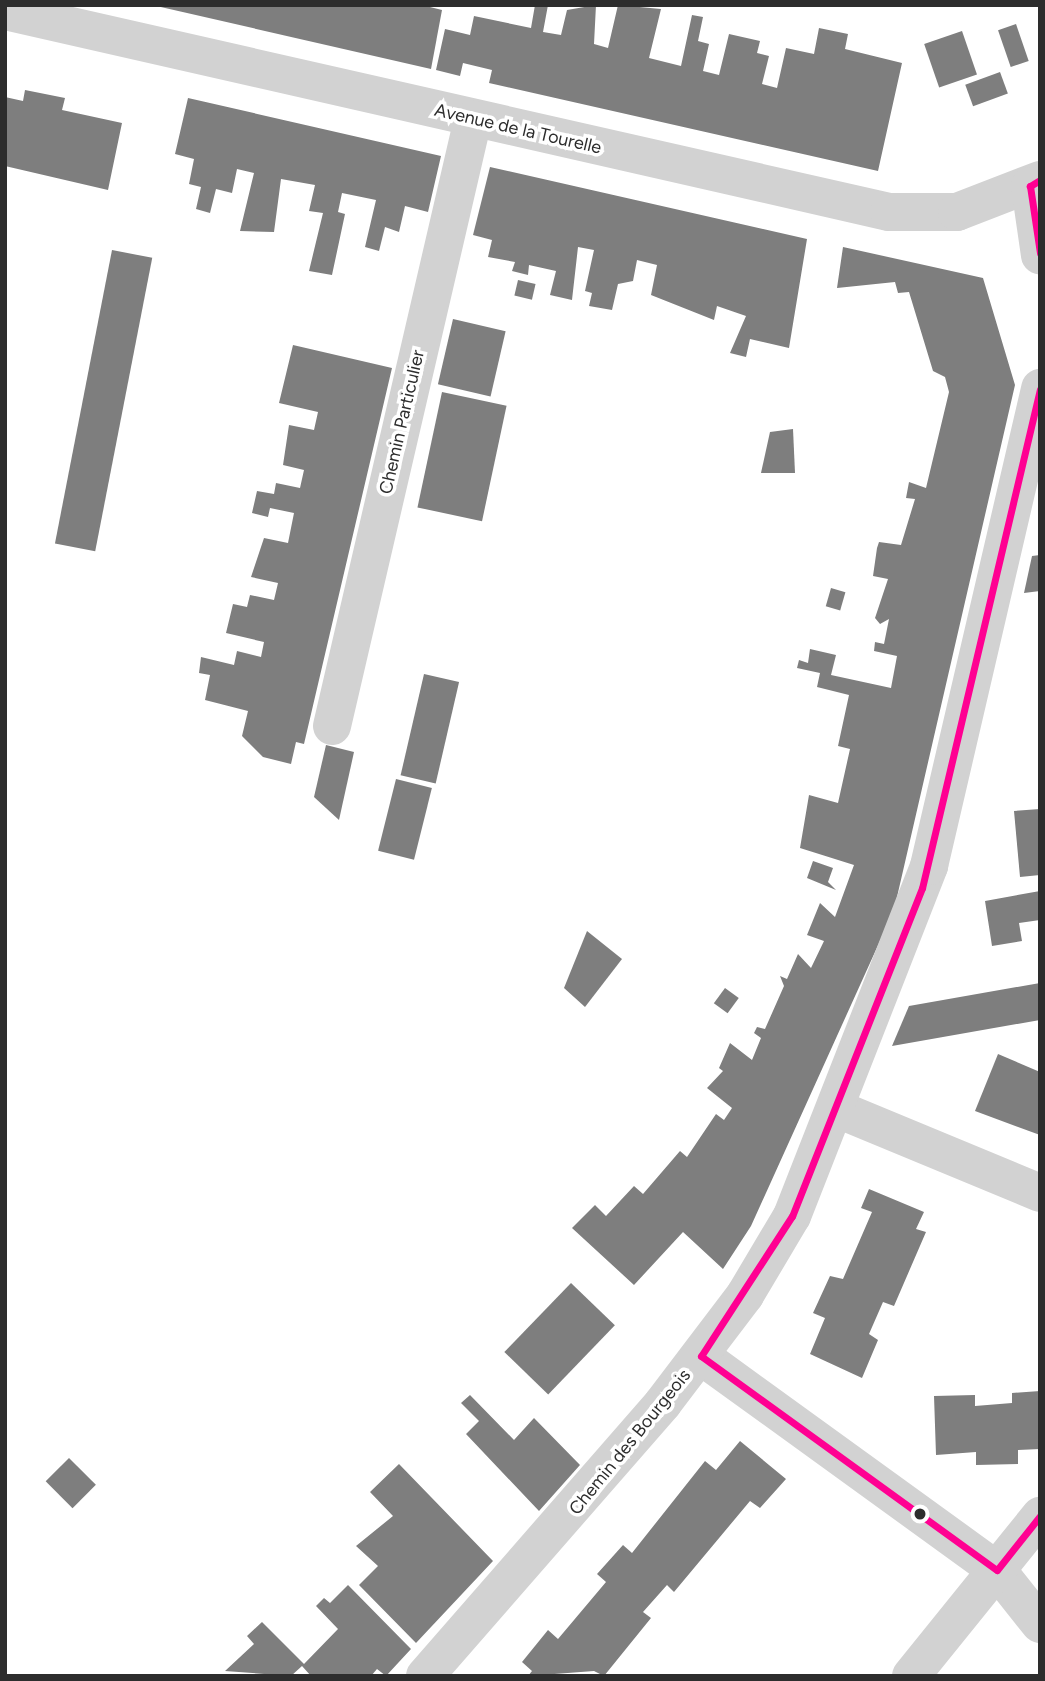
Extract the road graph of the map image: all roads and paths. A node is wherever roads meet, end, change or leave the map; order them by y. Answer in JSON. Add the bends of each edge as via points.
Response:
{"nodes":[{"id":1,"x":5,"y":11,"type":"edge"},
{"id":2,"x":473,"y":118,"type":"junction"},
{"id":3,"x":1035,"y":183,"type":"edge"},
{"id":4,"x":1040,"y":255,"type":"edge"},
{"id":5,"x":1040,"y":388,"type":"edge"},
{"id":6,"x":332,"y":726,"type":"dead end"},
{"id":7,"x":835,"y":1108,"type":"junction"},
{"id":8,"x":1040,"y":1193,"type":"edge"},
{"id":9,"x":701,"y":1356,"type":"junction"},
{"id":10,"x":1040,"y":1517,"type":"edge"},
{"id":11,"x":997,"y":1570,"type":"junction"},
{"id":12,"x":1040,"y":1624,"type":"edge"},
{"id":13,"x":425,"y":1676,"type":"edge"},
{"id":14,"x":911,"y":1676,"type":"edge"}],
"edges":[{"from":1,"to":2,"type":"street","name":"Avenue de la Tourelle"},
{"from":2,"to":3,"type":"street","name":"Avenue de la Tourelle","via":[[912,216],[957,212]]},
{"from":2,"to":6,"type":"street","name":"Chemin Particulier"},
{"from":3,"to":4,"type":"street"},
{"from":5,"to":7,"type":"street","name":"Chemin des Bourgeois","via":[[929,866]]},
{"from":7,"to":8,"type":"street"},
{"from":7,"to":9,"type":"street","name":"Chemin des Bourgeois","via":[[779,1242]]},
{"from":9,"to":11,"type":"street"},
{"from":9,"to":13,"type":"street","name":"Chemin des Bourgeois","via":[[576,1509]]},
{"from":10,"to":11,"type":"street"},
{"from":11,"to":12,"type":"street"},
{"from":11,"to":14,"type":"street"}]}
